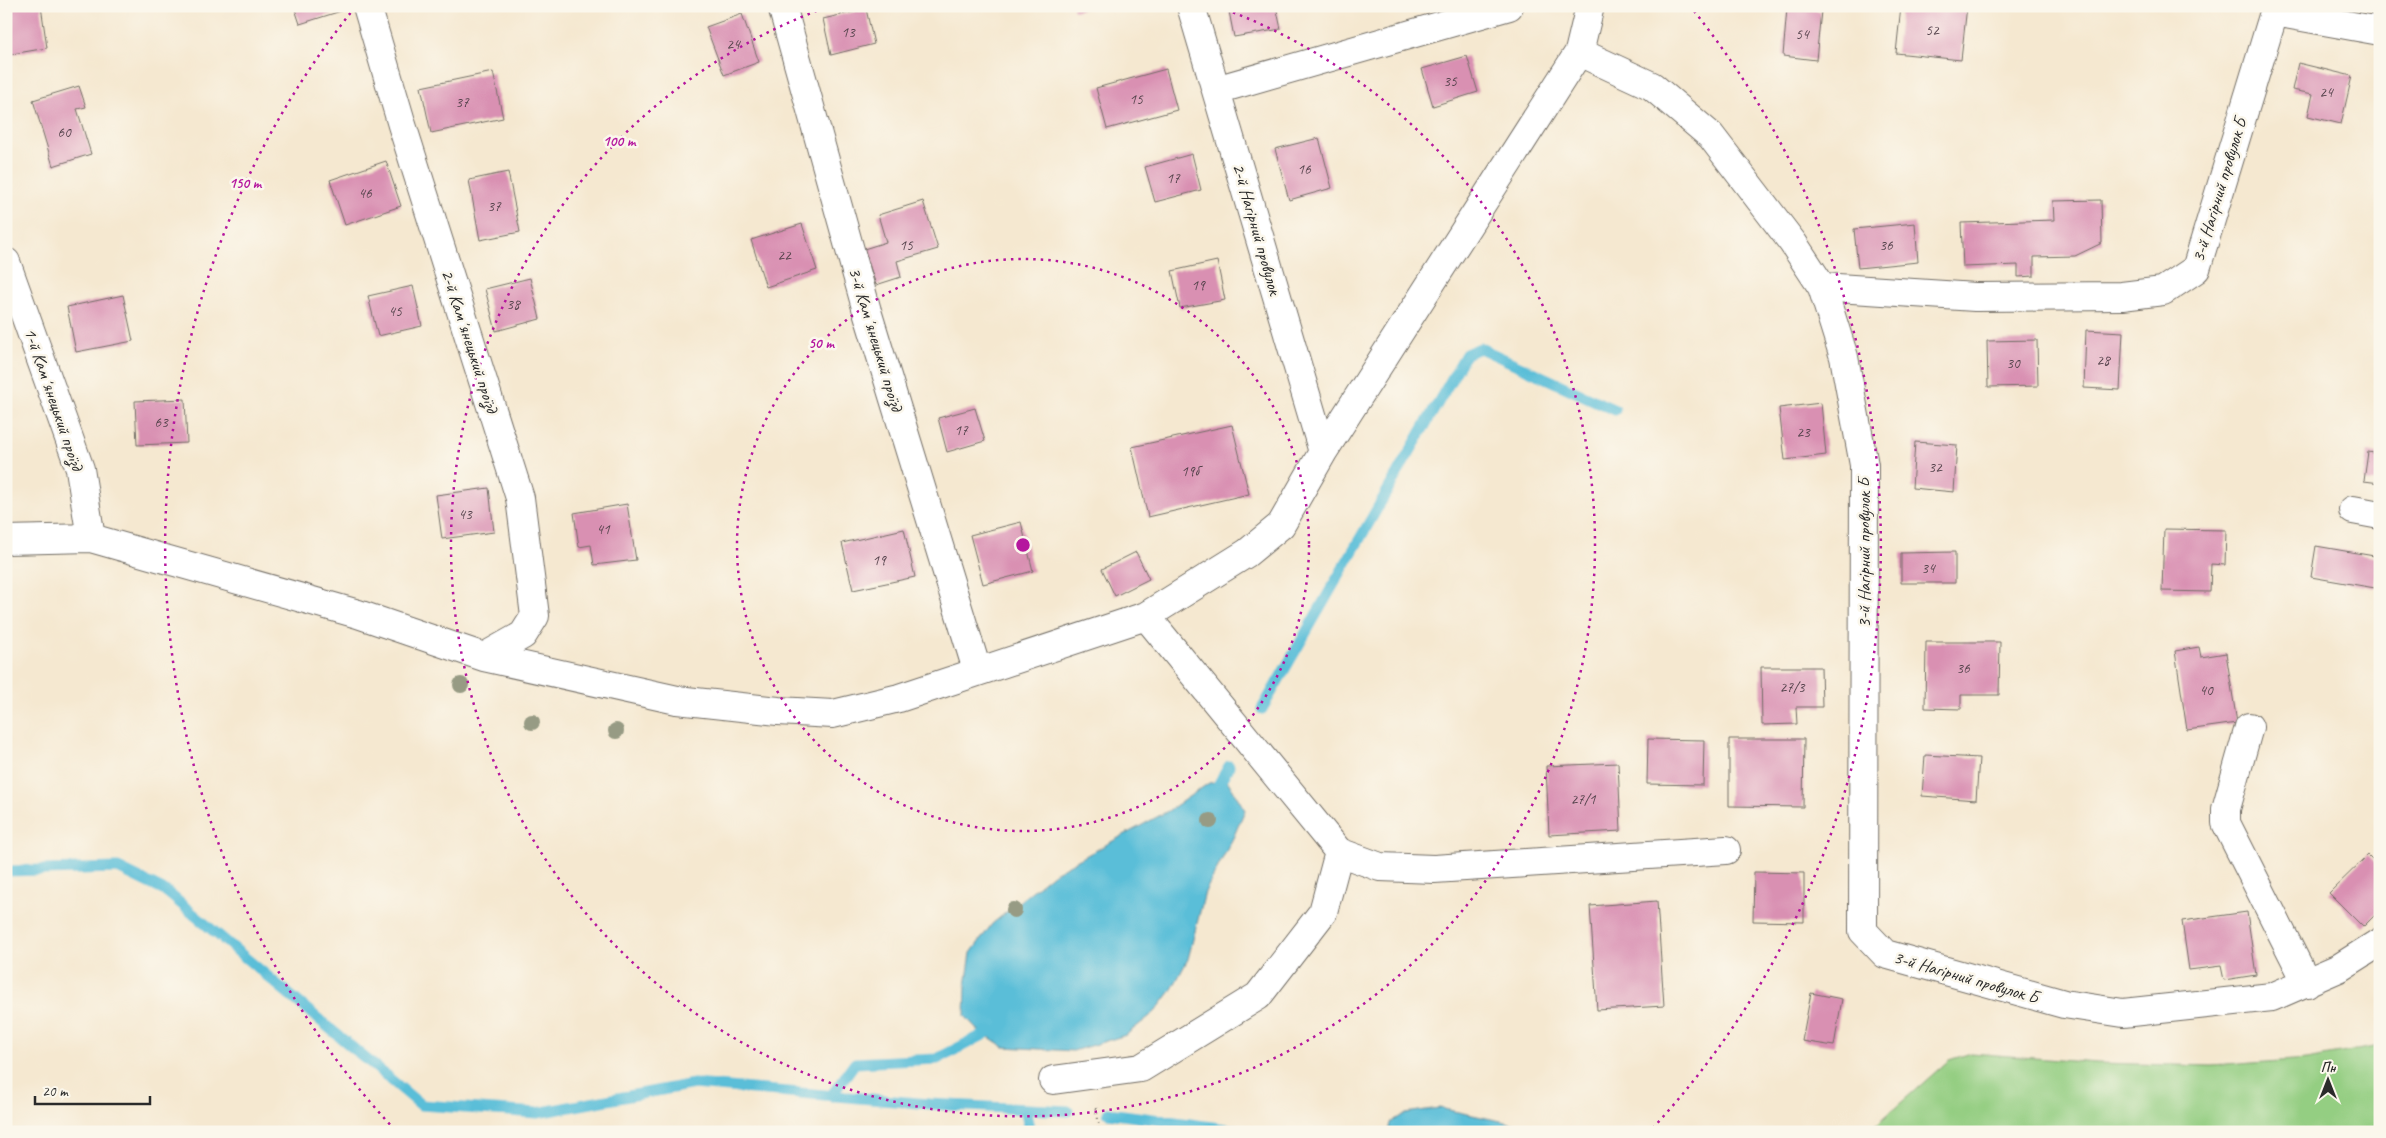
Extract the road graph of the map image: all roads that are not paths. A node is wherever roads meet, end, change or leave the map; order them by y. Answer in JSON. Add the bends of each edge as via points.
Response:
{"nodes":[{"id":1,"x":367,"y":6,"type":"edge"},
{"id":2,"x":782,"y":6,"type":"edge"},
{"id":3,"x":1191,"y":6,"type":"edge"},
{"id":4,"x":1509,"y":6,"type":"edge"},
{"id":5,"x":1574,"y":6,"type":"edge"},
{"id":6,"x":1590,"y":6,"type":"edge"},
{"id":7,"x":2275,"y":9,"type":"edge"},
{"id":8,"x":2380,"y":31,"type":"edge"},
{"id":9,"x":1579,"y":52,"type":"junction"},
{"id":10,"x":1216,"y":90,"type":"junction"},
{"id":11,"x":6,"y":262,"type":"edge"},
{"id":12,"x":1822,"y":287,"type":"junction"},
{"id":13,"x":1323,"y":452,"type":"junction"},
{"id":14,"x":2353,"y":510,"type":"dead end"},
{"id":15,"x":2380,"y":515,"type":"edge"},
{"id":16,"x":92,"y":538,"type":"junction"},
{"id":17,"x":6,"y":540,"type":"edge"},
{"id":18,"x":1146,"y":616,"type":"junction"},
{"id":19,"x":484,"y":657,"type":"junction"},
{"id":20,"x":977,"y":670,"type":"junction"},
{"id":21,"x":2249,"y":727,"type":"dead end"},
{"id":22,"x":1726,"y":850,"type":"dead end"},
{"id":23,"x":1339,"y":852,"type":"junction"},
{"id":24,"x":2380,"y":942,"type":"edge"},
{"id":25,"x":2307,"y":983,"type":"junction"},
{"id":26,"x":1053,"y":1080,"type":"dead end"}],
"edges":[{"from":1,"to":19,"type":"street","name":"2-й Камʼянецький проїзд","via":[[520,498],[536,616],[523,635]]},
{"from":2,"to":20,"type":"street","name":"3-й Камʼянецький проїзд","via":[[867,311]]},
{"from":3,"to":10,"type":"street","name":"2-й Нагірний провулок"},
{"from":4,"to":10,"type":"street"},
{"from":5,"to":9,"type":"street"},
{"from":6,"to":9,"type":"street"},
{"from":7,"to":8,"type":"street"},
{"from":7,"to":12,"type":"street","name":"3-й Нагірний провулок Б","via":[[2196,269],[2163,291],[2122,296],[1975,297]]},
{"from":9,"to":12,"type":"street","via":[[1652,86],[1711,136],[1793,243]]},
{"from":9,"to":13,"type":"street"},
{"from":10,"to":13,"type":"street","name":"2-й Нагірний провулок"},
{"from":11,"to":16,"type":"street","name":"1-й Камʼянецький проїзд","via":[[80,469]]},
{"from":12,"to":25,"type":"street","name":"3-й Нагірний провулок Б","via":[[1844,357],[1864,465],[1863,931],[1885,954],[2064,1004],[2123,1013],[2272,997]]},
{"from":13,"to":18,"type":"street","via":[[1281,525],[1247,553]]},
{"from":14,"to":15,"type":"street"},
{"from":16,"to":17,"type":"street"},
{"from":16,"to":19,"type":"street","via":[[358,614]]},
{"from":18,"to":20,"type":"street"},
{"from":18,"to":23,"type":"street"},
{"from":19,"to":20,"type":"street","via":[[677,700],[833,714],[899,698]]},
{"from":21,"to":25,"type":"street","via":[[2226,809],[2226,823]]},
{"from":22,"to":23,"type":"street","via":[[1434,869],[1380,867]]},
{"from":23,"to":26,"type":"street","via":[[1323,912],[1258,996],[1141,1068]]},
{"from":24,"to":25,"type":"street","name":"3-й Нагірний провулок Б","via":[[2339,968]]}]}
